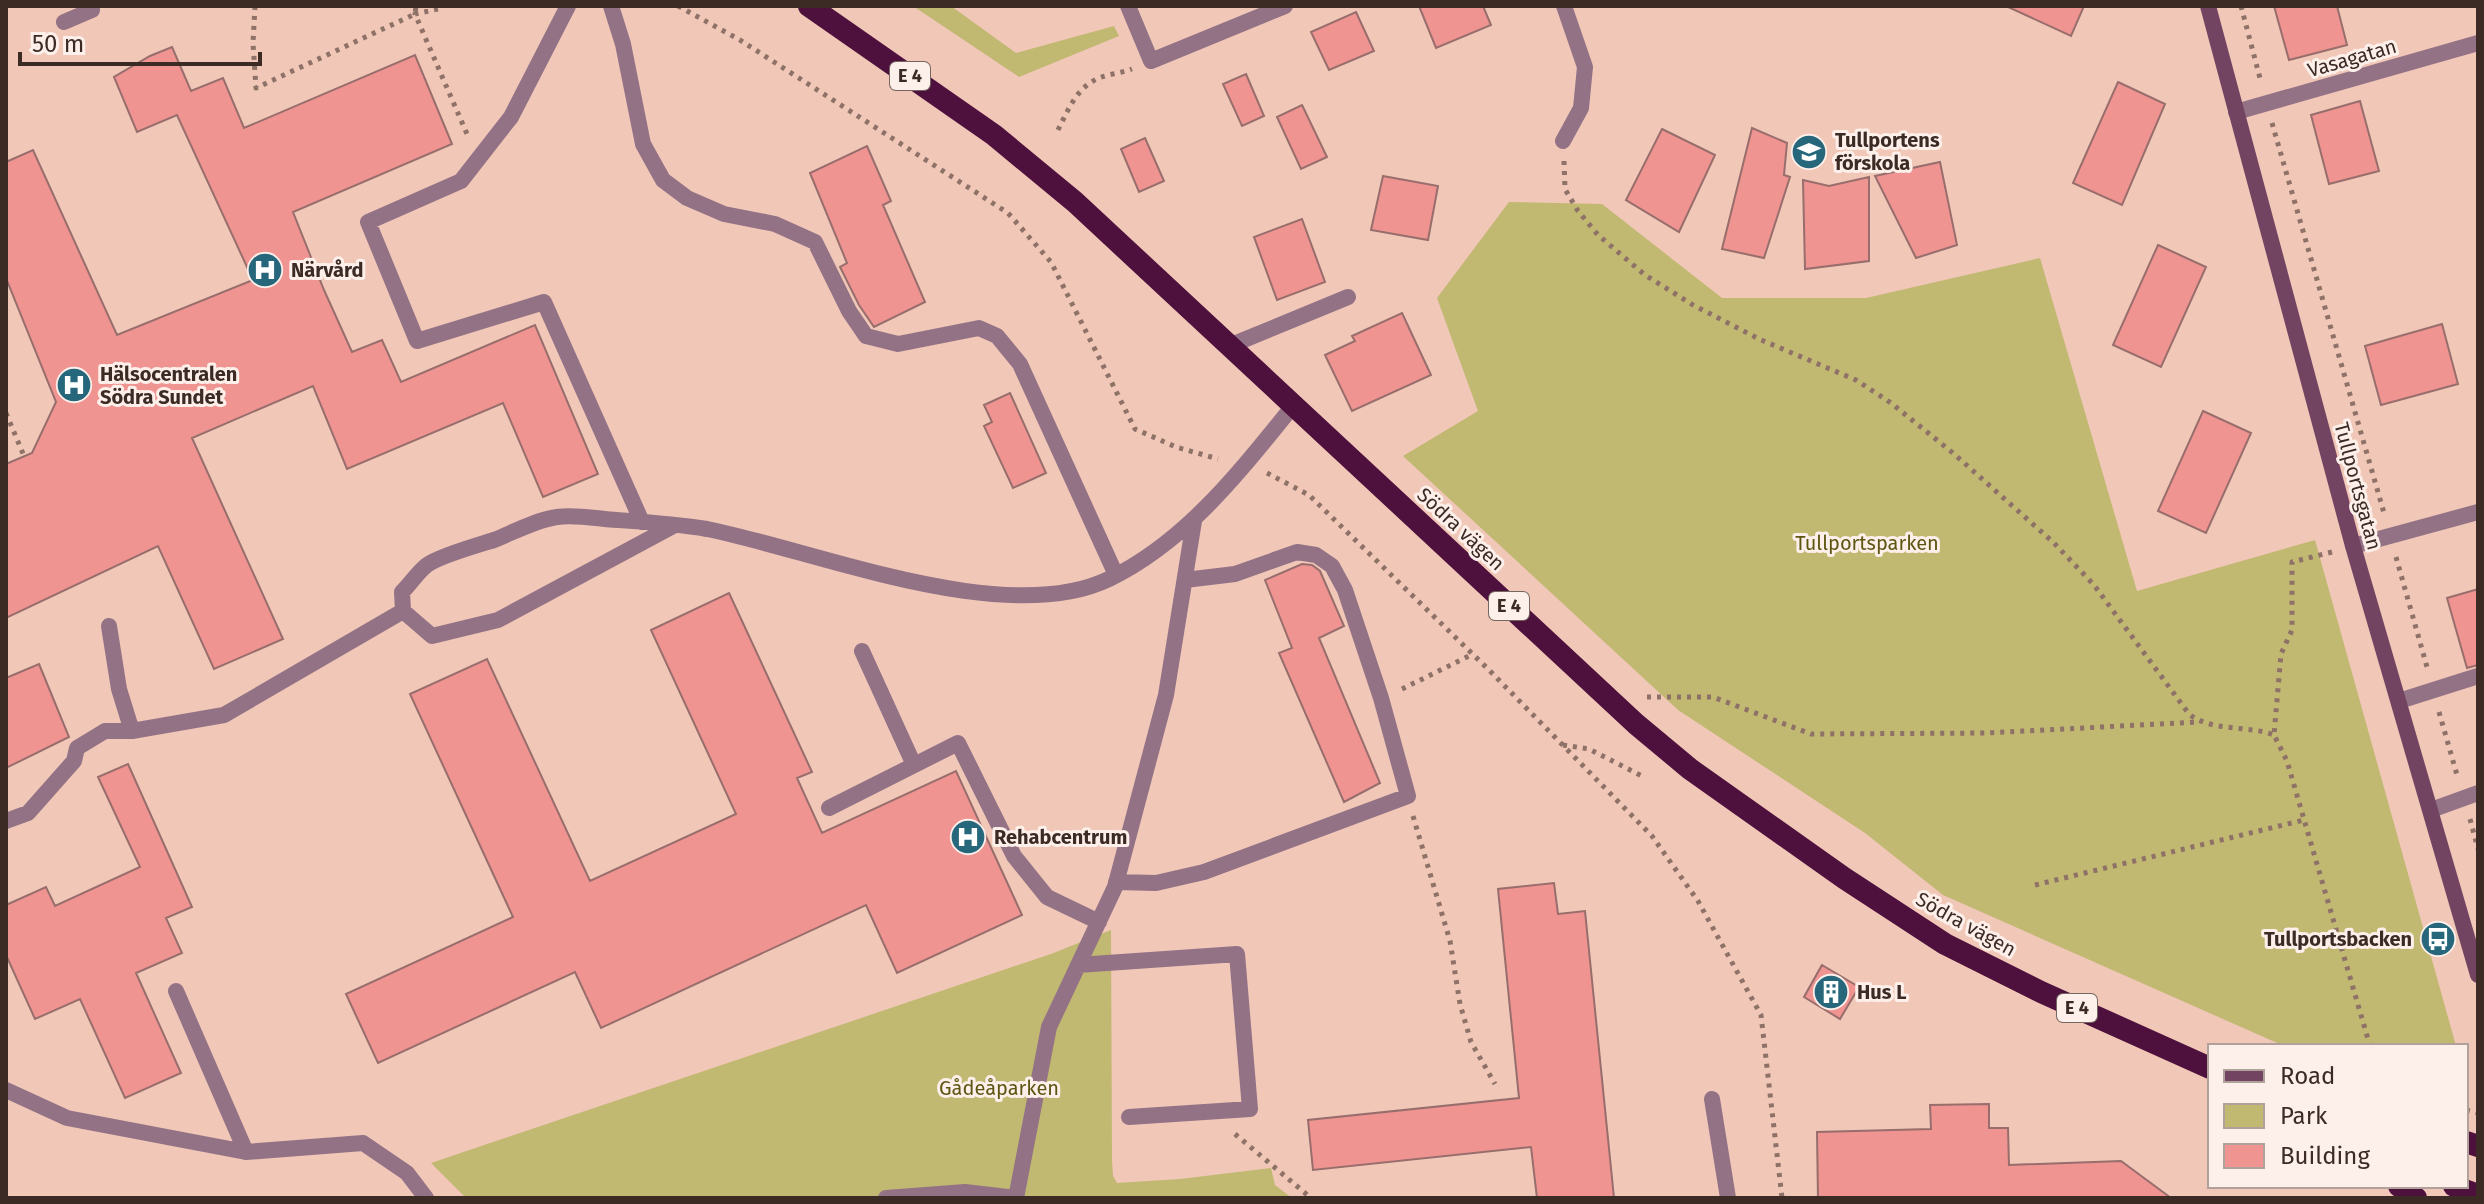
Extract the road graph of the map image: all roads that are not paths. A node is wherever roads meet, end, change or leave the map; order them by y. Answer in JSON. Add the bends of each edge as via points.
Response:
{"nodes":[{"id":1,"x":568,"y":6,"type":"edge"},
{"id":2,"x":611,"y":6,"type":"edge"},
{"id":3,"x":809,"y":6,"type":"edge"},
{"id":4,"x":1128,"y":6,"type":"edge"},
{"id":5,"x":1285,"y":6,"type":"edge"},
{"id":6,"x":1564,"y":6,"type":"edge"},
{"id":7,"x":2208,"y":6,"type":"edge"},
{"id":8,"x":92,"y":10,"type":"dead end"},
{"id":9,"x":64,"y":22,"type":"dead end"},
{"id":10,"x":2478,"y":43,"type":"edge"},
{"id":11,"x":2236,"y":112,"type":"junction"},
{"id":12,"x":1563,"y":141,"type":"road end"},
{"id":13,"x":1348,"y":297,"type":"dead end"},
{"id":14,"x":1229,"y":346,"type":"junction"},
{"id":15,"x":1293,"y":406,"type":"junction"},
{"id":16,"x":2478,"y":512,"type":"edge"},
{"id":17,"x":1194,"y":521,"type":"junction"},
{"id":18,"x":642,"y":522,"type":"junction"},
{"id":19,"x":675,"y":525,"type":"junction"},
{"id":20,"x":2353,"y":546,"type":"junction"},
{"id":21,"x":1116,"y":575,"type":"junction"},
{"id":22,"x":1185,"y":580,"type":"junction"},
{"id":23,"x":403,"y":611,"type":"junction"},
{"id":24,"x":109,"y":626,"type":"dead end"},
{"id":25,"x":862,"y":651,"type":"dead end"},
{"id":26,"x":2478,"y":676,"type":"edge"},
{"id":27,"x":2399,"y":701,"type":"junction"},
{"id":28,"x":132,"y":731,"type":"junction"},
{"id":29,"x":914,"y":765,"type":"junction"},
{"id":30,"x":2471,"y":796,"type":"edge"},
{"id":31,"x":829,"y":808,"type":"dead end"},
{"id":32,"x":2431,"y":810,"type":"junction"},
{"id":33,"x":6,"y":821,"type":"edge"},
{"id":34,"x":1116,"y":882,"type":"junction"},
{"id":35,"x":1099,"y":922,"type":"junction"},
{"id":36,"x":1078,"y":965,"type":"junction"},
{"id":37,"x":2478,"y":975,"type":"edge"},
{"id":38,"x":176,"y":991,"type":"dead end"},
{"id":39,"x":2208,"y":1067,"type":"edge"},
{"id":40,"x":6,"y":1090,"type":"edge"},
{"id":41,"x":1712,"y":1099,"type":"dead end"},
{"id":42,"x":1129,"y":1117,"type":"dead end"},
{"id":43,"x":246,"y":1152,"type":"junction"},
{"id":44,"x":426,"y":1198,"type":"edge"},
{"id":45,"x":886,"y":1198,"type":"edge"},
{"id":46,"x":1728,"y":1198,"type":"edge"}],
"edges":[{"from":1,"to":18,"type":"street","via":[[511,117],[461,181],[368,222],[417,341],[544,302]]},
{"from":2,"to":21,"type":"street","via":[[643,144],[663,180],[687,198],[724,214],[775,224],[815,242],[866,336],[898,344],[979,328],[997,336],[1020,364]]},
{"from":3,"to":14,"type":"highway","name":"Södra vägen","number":"E 4","via":[[994,135],[1075,202]]},
{"from":4,"to":5,"type":"street","via":[[1150,58]]},
{"from":6,"to":12,"type":"street","via":[[1585,67],[1581,108]]},
{"from":7,"to":11,"type":"main road","name":"Tullportsgatan"},
{"from":8,"to":9,"type":"street"},
{"from":10,"to":11,"type":"street","name":"Vasagatan"},
{"from":11,"to":20,"type":"main road","name":"Tullportsgatan"},
{"from":13,"to":14,"type":"street"},
{"from":14,"to":15,"type":"highway","name":"Södra vägen","number":"E 4"},
{"from":15,"to":17,"type":"street"},
{"from":15,"to":39,"type":"highway","name":"Södra vägen","number":"E 4","via":[[1690,769],[1945,944]]},
{"from":16,"to":20,"type":"street"},
{"from":17,"to":21,"type":"street"},
{"from":17,"to":22,"type":"street"},
{"from":18,"to":19,"type":"street"},
{"from":18,"to":23,"type":"street","via":[[557,517],[428,564],[402,592]]},
{"from":19,"to":21,"type":"street","via":[[892,577],[988,594],[1035,596]]},
{"from":19,"to":23,"type":"street","via":[[498,620],[432,636]]},
{"from":20,"to":27,"type":"main road","name":"Tullportsgatan"},
{"from":22,"to":34,"type":"street","via":[[1166,695]]},
{"from":22,"to":34,"type":"street","via":[[1235,574],[1297,552],[1316,555],[1332,566],[1381,698],[1408,796],[1204,872],[1156,883]]},
{"from":23,"to":28,"type":"street","via":[[224,715]]},
{"from":24,"to":28,"type":"street"},
{"from":25,"to":29,"type":"street"},
{"from":26,"to":27,"type":"street"},
{"from":27,"to":32,"type":"main road","name":"Tullportsgatan"},
{"from":28,"to":33,"type":"street","via":[[105,731],[77,748],[74,761],[28,813]]},
{"from":29,"to":31,"type":"street"},
{"from":29,"to":35,"type":"street","via":[[958,743],[1014,856],[1047,897]]},
{"from":30,"to":32,"type":"street"},
{"from":32,"to":37,"type":"main road","name":"Tullportsgatan"},
{"from":34,"to":35,"type":"street"},
{"from":35,"to":36,"type":"street"},
{"from":36,"to":42,"type":"street","via":[[1237,954],[1250,1109]]},
{"from":36,"to":45,"type":"street","via":[[1049,1027],[1016,1198],[965,1192]]},
{"from":38,"to":43,"type":"street"},
{"from":40,"to":43,"type":"street","via":[[67,1118]]},
{"from":41,"to":46,"type":"street"},
{"from":43,"to":44,"type":"street","via":[[363,1143],[407,1173]]}]}
